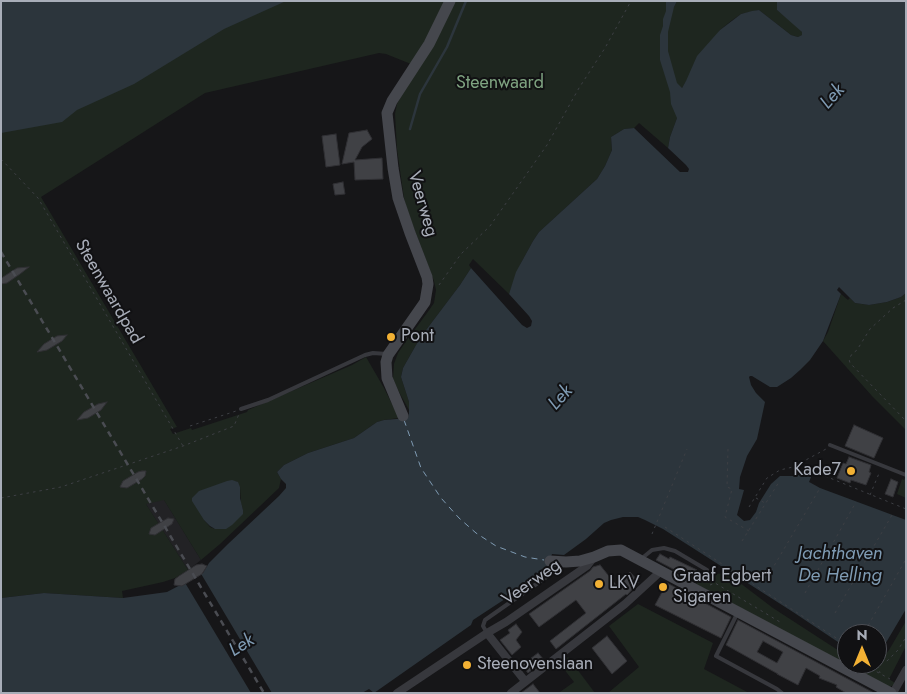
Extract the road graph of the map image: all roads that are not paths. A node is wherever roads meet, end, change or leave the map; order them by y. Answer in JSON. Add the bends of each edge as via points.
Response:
{"nodes":[{"id":1,"x":450,"y":1,"type":"edge"},
{"id":2,"x":388,"y":354,"type":"junction"},
{"id":3,"x":241,"y":409,"type":"road end"},
{"id":4,"x":403,"y":416,"type":"dead end"},
{"id":5,"x":830,"y":445,"type":"road end"},
{"id":6,"x":906,"y":475,"type":"edge"},
{"id":7,"x":594,"y":557,"type":"junction"},
{"id":8,"x":639,"y":560,"type":"junction"},
{"id":9,"x":550,"y":561,"type":"dead end"},
{"id":10,"x":566,"y":562,"type":"junction"},
{"id":11,"x":707,"y":570,"type":"dead end"},
{"id":12,"x":661,"y":572,"type":"junction"},
{"id":13,"x":738,"y":612,"type":"junction"},
{"id":14,"x":487,"y":633,"type":"junction"},
{"id":15,"x":906,"y":670,"type":"edge"},
{"id":16,"x":525,"y":682,"type":"junction"},
{"id":17,"x":397,"y":693,"type":"edge"},
{"id":18,"x":511,"y":693,"type":"edge"},
{"id":19,"x":782,"y":693,"type":"edge"},
{"id":20,"x":892,"y":693,"type":"edge"}],
"edges":[{"from":1,"to":2,"type":"street","name":"Veerweg","via":[[429,44],[387,113],[398,198],[427,277],[425,302]]},
{"from":2,"to":3,"type":"lane","via":[[365,355]]},
{"from":2,"to":4,"type":"street","via":[[387,378]]},
{"from":5,"to":6,"type":"lane"},
{"from":7,"to":8,"type":"street","name":"Veerweg","via":[[621,550]]},
{"from":7,"to":10,"type":"street","name":"Veerweg"},
{"from":7,"to":14,"type":"street","name":"Veerweg","via":[[587,566]]},
{"from":8,"to":11,"type":"lane","via":[[652,550],[664,548]]},
{"from":8,"to":12,"type":"street","name":"Veerweg"},
{"from":9,"to":10,"type":"street","name":"Veerweg"},
{"from":10,"to":14,"type":"lane","via":[[485,620],[483,626]]},
{"from":12,"to":13,"type":"street","name":"Veerweg"},
{"from":12,"to":16,"type":"street"},
{"from":13,"to":19,"type":"lane","via":[[716,656]]},
{"from":13,"to":20,"type":"street","name":"Veerweg"},
{"from":14,"to":16,"type":"street"},
{"from":14,"to":17,"type":"street"},
{"from":15,"to":20,"type":"street"},
{"from":16,"to":18,"type":"street"}]}
